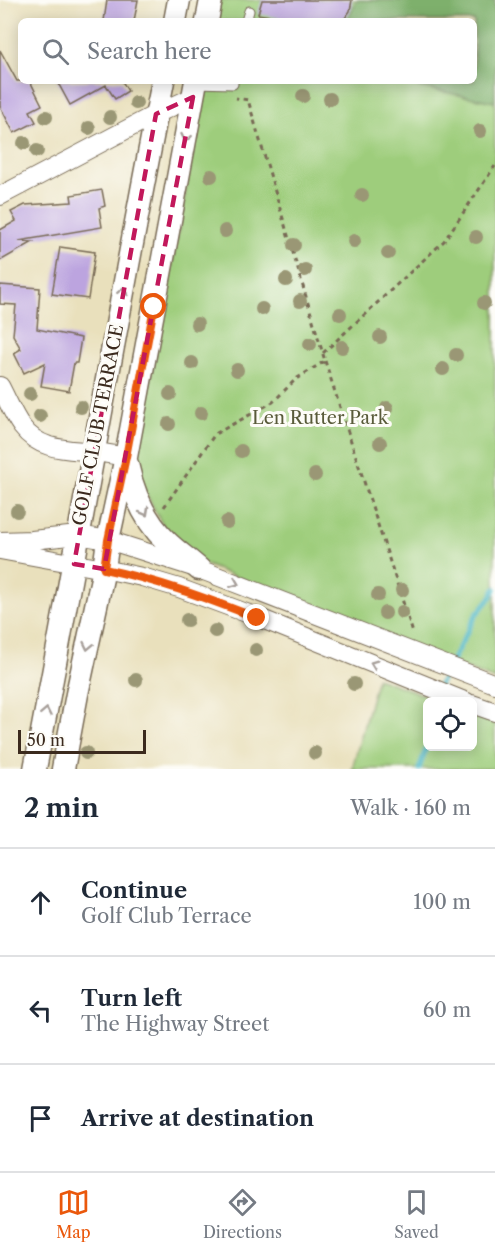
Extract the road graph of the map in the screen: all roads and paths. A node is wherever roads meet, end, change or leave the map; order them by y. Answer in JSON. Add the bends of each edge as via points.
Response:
{"nodes":[{"id":1,"x":179,"y":0,"type":"edge"},
{"id":2,"x":211,"y":0,"type":"edge"},
{"id":3,"x":176,"y":18,"type":"edge"},
{"id":4,"x":208,"y":18,"type":"edge"},
{"id":5,"x":162,"y":84,"type":"edge"},
{"id":6,"x":233,"y":84,"type":"edge"},
{"id":7,"x":195,"y":87,"type":"edge"},
{"id":8,"x":226,"y":96,"type":"dead end"},
{"id":9,"x":156,"y":114,"type":"junction"},
{"id":10,"x":495,"y":166,"type":"edge"},
{"id":11,"x":0,"y":196,"type":"edge"},
{"id":12,"x":323,"y":353,"type":"junction"},
{"id":13,"x":325,"y":361,"type":"junction"},
{"id":14,"x":0,"y":386,"type":"edge"},
{"id":15,"x":93,"y":452,"type":"junction"},
{"id":16,"x":126,"y":457,"type":"junction"},
{"id":17,"x":147,"y":517,"type":"junction"},
{"id":18,"x":78,"y":535,"type":"junction"},
{"id":19,"x":108,"y":540,"type":"junction"},
{"id":20,"x":0,"y":541,"type":"edge"},
{"id":21,"x":0,"y":550,"type":"edge"},
{"id":22,"x":74,"y":564,"type":"junction"},
{"id":23,"x":104,"y":569,"type":"junction"},
{"id":24,"x":199,"y":569,"type":"junction"},
{"id":25,"x":416,"y":640,"type":"dead end"},
{"id":26,"x":495,"y":684,"type":"edge"},
{"id":27,"x":456,"y":697,"type":"edge"},
{"id":28,"x":477,"y":706,"type":"edge"},
{"id":29,"x":495,"y":712,"type":"edge"},
{"id":30,"x":35,"y":769,"type":"edge"},
{"id":31,"x":63,"y":769,"type":"edge"}],
"edges":[{"from":1,"to":3,"type":"street"},
{"from":2,"to":4,"type":"street"},
{"from":5,"to":9,"type":"street","name":"GOLF CLUB TERRACE"},
{"from":6,"to":7,"type":"lane"},
{"from":7,"to":9,"type":"street"},
{"from":7,"to":16,"type":"street","name":"GOLF CLUB TERRACE","one_way":true},
{"from":8,"to":12,"type":"path","via":[[248,100]]},
{"from":9,"to":11,"type":"street"},
{"from":15,"to":9,"type":"street","name":"GOLF CLUB TERRACE","one_way":true},
{"from":10,"to":12,"type":"path","via":[[444,241]]},
{"from":12,"to":13,"type":"path"},
{"from":13,"to":17,"type":"path","via":[[296,380],[273,402],[215,434],[163,507]]},
{"from":13,"to":25,"type":"path"},
{"from":14,"to":15,"type":"street","via":[[18,421],[32,437],[47,446]]},
{"from":15,"to":16,"type":"street"},
{"from":15,"to":18,"type":"street","name":"GOLF CLUB TERRACE"},
{"from":16,"to":17,"type":"street","one_way":true,"via":[[133,488]]},
{"from":16,"to":19,"type":"street","name":"GOLF CLUB TERRACE"},
{"from":17,"to":24,"type":"street","via":[[164,540]]},
{"from":18,"to":19,"type":"street"},
{"from":18,"to":20,"type":"street"},
{"from":18,"to":22,"type":"street","name":"GOLF CLUB TERRACE"},
{"from":19,"to":23,"type":"street","name":"GOLF CLUB TERRACE"},
{"from":19,"to":24,"type":"street"},
{"from":21,"to":22,"type":"street"},
{"from":22,"to":23,"type":"street"},
{"from":30,"to":22,"type":"street","name":"GOLF CLUB TERRACE","one_way":true},
{"from":27,"to":23,"type":"street","one_way":true,"via":[[189,592]]},
{"from":23,"to":31,"type":"street","name":"GOLF CLUB TERRACE","one_way":true},
{"from":24,"to":26,"type":"street","one_way":true},
{"from":28,"to":29,"type":"street"}]}
